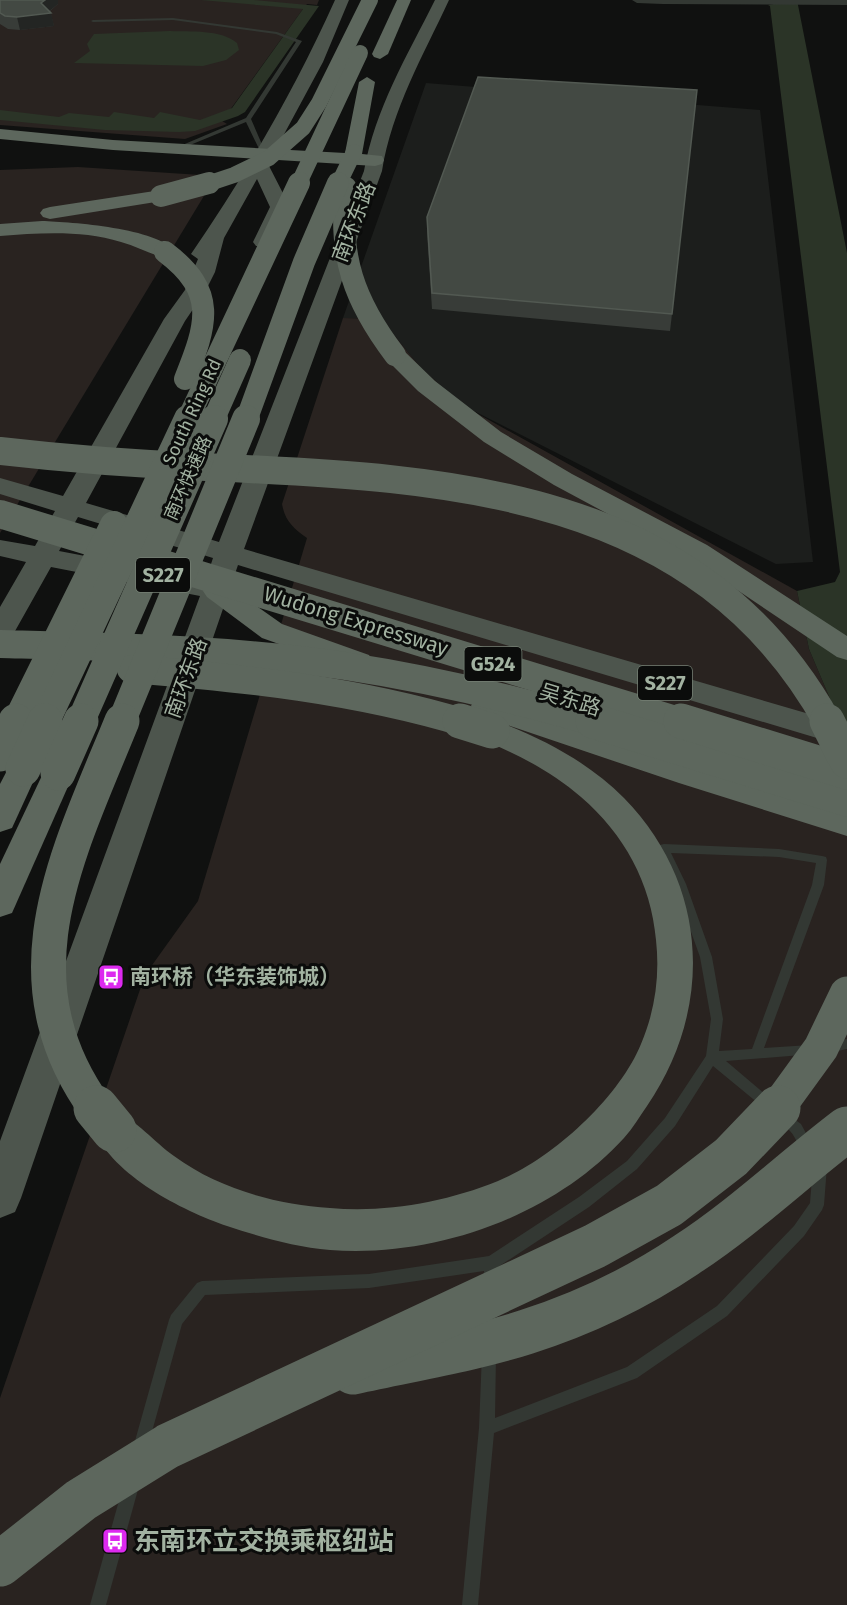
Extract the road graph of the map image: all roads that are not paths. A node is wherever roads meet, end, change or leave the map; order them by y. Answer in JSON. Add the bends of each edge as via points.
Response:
{"nodes":[{"id":1,"x":342,"y":0,"type":"edge"},
{"id":2,"x":356,"y":0,"type":"edge"},
{"id":3,"x":370,"y":0,"type":"edge"},
{"id":4,"x":382,"y":0,"type":"edge"},
{"id":5,"x":404,"y":0,"type":"edge"},
{"id":6,"x":430,"y":0,"type":"edge"},
{"id":7,"x":442,"y":0,"type":"edge"},
{"id":8,"x":637,"y":0,"type":"edge"},
{"id":9,"x":847,"y":2,"type":"edge"},
{"id":10,"x":93,"y":21,"type":"dead end"},
{"id":11,"x":370,"y":53,"type":"junction"},
{"id":12,"x":315,"y":62,"type":"junction"},
{"id":13,"x":406,"y":72,"type":"junction"},
{"id":14,"x":367,"y":82,"type":"junction"},
{"id":15,"x":248,"y":119,"type":"junction"},
{"id":16,"x":0,"y":134,"type":"edge"},
{"id":17,"x":176,"y":149,"type":"junction"},
{"id":18,"x":11,"y":153,"type":"dead end"},
{"id":19,"x":262,"y":160,"type":"junction"},
{"id":20,"x":367,"y":161,"type":"junction"},
{"id":21,"x":140,"y":200,"type":"junction"},
{"id":22,"x":33,"y":207,"type":"dead end"},
{"id":23,"x":0,"y":219,"type":"edge"},
{"id":24,"x":0,"y":230,"type":"edge"},
{"id":25,"x":0,"y":433,"type":"edge"},
{"id":26,"x":0,"y":451,"type":"edge"},
{"id":27,"x":0,"y":486,"type":"edge"},
{"id":28,"x":0,"y":495,"type":"edge"},
{"id":29,"x":71,"y":507,"type":"junction"},
{"id":30,"x":0,"y":513,"type":"edge"},
{"id":31,"x":635,"y":518,"type":"junction"},
{"id":32,"x":0,"y":526,"type":"edge"},
{"id":33,"x":138,"y":539,"type":"junction"},
{"id":34,"x":0,"y":548,"type":"edge"},
{"id":35,"x":47,"y":549,"type":"junction"},
{"id":36,"x":228,"y":554,"type":"junction"},
{"id":37,"x":109,"y":559,"type":"junction"},
{"id":38,"x":217,"y":591,"type":"junction"},
{"id":39,"x":0,"y":633,"type":"edge"},
{"id":40,"x":0,"y":644,"type":"edge"},
{"id":41,"x":847,"y":650,"type":"edge"},
{"id":42,"x":0,"y":668,"type":"edge"},
{"id":43,"x":841,"y":739,"type":"edge"},
{"id":44,"x":0,"y":754,"type":"edge"},
{"id":45,"x":844,"y":780,"type":"edge"},
{"id":46,"x":0,"y":819,"type":"edge"},
{"id":47,"x":847,"y":823,"type":"edge"},
{"id":48,"x":0,"y":903,"type":"edge"},
{"id":49,"x":847,"y":994,"type":"edge"},
{"id":50,"x":841,"y":1046,"type":"edge"},
{"id":51,"x":756,"y":1054,"type":"junction"},
{"id":52,"x":712,"y":1057,"type":"junction"},
{"id":53,"x":847,"y":1129,"type":"edge"},
{"id":54,"x":0,"y":1198,"type":"edge"},
{"id":55,"x":491,"y":1263,"type":"junction"},
{"id":56,"x":296,"y":1384,"type":"junction"},
{"id":57,"x":487,"y":1428,"type":"junction"},
{"id":58,"x":0,"y":1564,"type":"edge"},
{"id":59,"x":98,"y":1605,"type":"edge"},
{"id":60,"x":470,"y":1605,"type":"edge"}],
"edges":[{"from":1,"to":12,"type":"main road"},
{"from":2,"to":12,"type":"main road","via":[[334,40]]},
{"from":3,"to":21,"type":"highway","bridge":true,"via":[[316,107],[291,142],[232,175]]},
{"from":4,"to":11,"type":"highway"},
{"from":5,"to":11,"type":"highway"},
{"from":6,"to":13,"type":"main road"},
{"from":7,"to":13,"type":"main road"},
{"from":8,"to":9,"type":"street"},
{"from":10,"to":15,"type":"lane","via":[[173,18],[277,33],[299,41]]},
{"from":11,"to":14,"type":"highway","name":"南环快速路"},
{"from":11,"to":46,"type":"highway","name":"South Ring Rd","bridge":true},
{"from":12,"to":19,"type":"main road"},
{"from":13,"to":20,"type":"main road","name":"南环东路","via":[[377,148]]},
{"from":14,"to":20,"type":"highway"},
{"from":14,"to":48,"type":"highway","name":"南环快速路","bridge":true,"via":[[350,112]]},
{"from":15,"to":17,"type":"lane"},
{"from":15,"to":19,"type":"lane"},
{"from":16,"to":17,"type":"highway"},
{"from":17,"to":19,"type":"highway"},
{"from":18,"to":19,"type":"highway"},
{"from":19,"to":20,"type":"highway"},
{"from":19,"to":29,"type":"main road","via":[[214,238],[206,271],[175,319]]},
{"from":19,"to":33,"type":"main road","via":[[280,207]]},
{"from":20,"to":31,"type":"highway","bridge":true,"via":[[341,216],[343,247],[358,298],[380,336],[430,390],[482,431],[534,465]]},
{"from":20,"to":36,"type":"main road","name":"南环东路"},
{"from":20,"to":42,"type":"highway","bridge":true,"via":[[298,278],[265,372],[163,623],[149,655],[145,666],[140,677],[98,780],[53,920],[48,991],[55,1028],[68,1064],[87,1098],[147,1161],[188,1188],[226,1206],[310,1228],[391,1229],[444,1220],[495,1204],[562,1167],[599,1136],[630,1101],[652,1064],[668,1024],[676,985],[674,928],[665,891],[640,841],[604,798],[568,769],[528,745],[492,730],[351,695],[181,673],[149,671],[139,670],[129,669]]},
{"from":21,"to":22,"type":"highway"},
{"from":21,"to":23,"type":"highway"},
{"from":24,"to":44,"type":"highway","bridge":true,"via":[[80,228],[147,243],[182,263],[192,274],[203,296],[204,315],[199,345],[175,400]]},
{"from":25,"to":31,"type":"highway","bridge":true,"via":[[98,445],[432,464],[541,485]]},
{"from":26,"to":45,"type":"highway","bridge":true,"via":[[98,462],[406,477],[484,489],[564,510],[666,557],[733,605],[773,643],[823,710]]},
{"from":27,"to":29,"type":"main road","number":"S227"},
{"from":28,"to":33,"type":"highway","number":"G524","bridge":true},
{"from":29,"to":33,"type":"main road","name":"吴东路","number":"S227"},
{"from":29,"to":35,"type":"main road"},
{"from":30,"to":33,"type":"highway","number":"G524","bridge":true},
{"from":31,"to":41,"type":"highway","via":[[729,571]]},
{"from":32,"to":35,"type":"main road","number":"S227"},
{"from":33,"to":36,"type":"main road","name":"吴东路","number":"S227"},
{"from":33,"to":37,"type":"main road"},
{"from":33,"to":43,"type":"highway","name":"Wudong Expressway","number":"G524","bridge":true},
{"from":33,"to":45,"type":"highway","name":"Wudong Expressway","number":"G524","bridge":true},
{"from":34,"to":35,"type":"main road"},
{"from":35,"to":37,"type":"main road","name":"吴东路","number":"S227"},
{"from":35,"to":38,"type":"main road"},
{"from":35,"to":39,"type":"main road"},
{"from":36,"to":38,"type":"main road","name":"南环东路"},
{"from":36,"to":43,"type":"main road","name":"吴东路","number":"S227"},
{"from":37,"to":38,"type":"main road","name":"吴东路","number":"S227"},
{"from":38,"to":45,"type":"main road","name":"吴东路","number":"S227"},
{"from":38,"to":47,"type":"highway","via":[[272,631],[302,644],[690,775]]},
{"from":38,"to":54,"type":"main road","name":"南环东路"},
{"from":40,"to":45,"type":"highway","bridge":true,"via":[[240,654],[392,673]]},
{"from":49,"to":56,"type":"highway","bridge":true,"via":[[822,1048],[782,1104],[731,1157],[669,1205],[595,1246]]},
{"from":50,"to":51,"type":"lane"},
{"from":51,"to":52,"type":"lane"},
{"from":51,"to":52,"type":"lane","via":[[818,885],[822,860],[664,848],[706,957],[717,1019]]},
{"from":52,"to":55,"type":"lane","via":[[670,1122],[632,1165]]},
{"from":52,"to":57,"type":"lane","via":[[796,1128],[821,1168],[817,1205],[799,1231],[722,1311],[632,1373]]},
{"from":53,"to":56,"type":"highway","bridge":true,"via":[[716,1234],[620,1293],[529,1331],[488,1343]]},
{"from":55,"to":57,"type":"lane"},
{"from":55,"to":59,"type":"lane","via":[[369,1281],[202,1288],[176,1320]]},
{"from":56,"to":58,"type":"highway","bridge":true,"via":[[127,1470],[35,1534]]},
{"from":57,"to":60,"type":"lane"}]}
